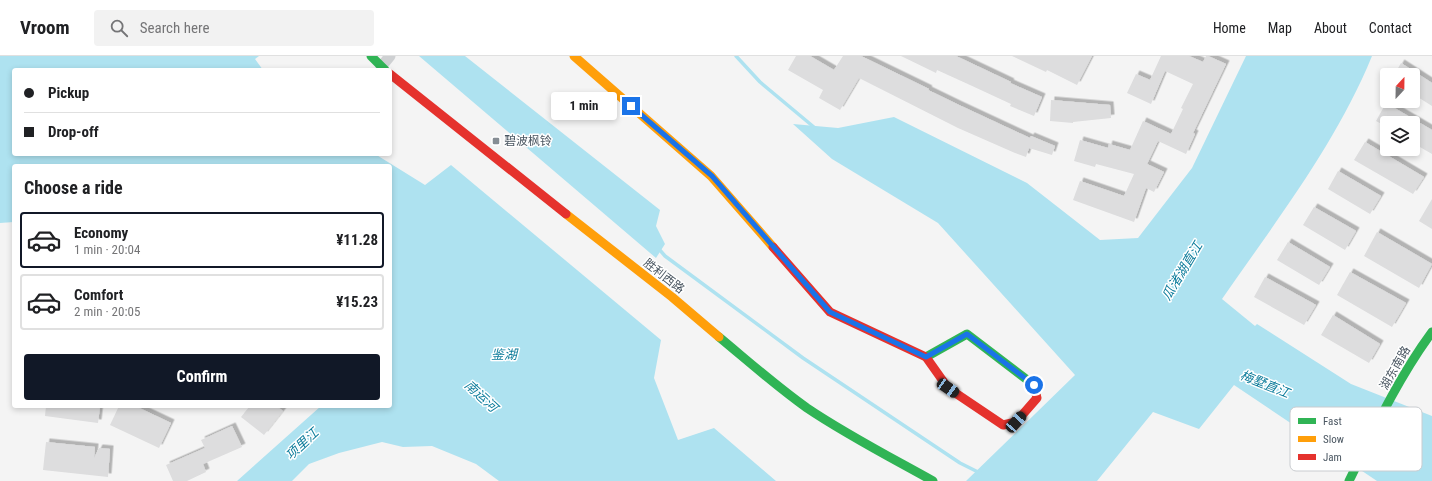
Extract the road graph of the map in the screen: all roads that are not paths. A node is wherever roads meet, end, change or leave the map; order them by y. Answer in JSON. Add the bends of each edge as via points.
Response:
{"nodes":[{"id":1,"x":371,"y":56,"type":"edge"},
{"id":2,"x":390,"y":56,"type":"edge"},
{"id":3,"x":574,"y":56,"type":"edge"},
{"id":4,"x":383,"y":68,"type":"edge"},
{"id":5,"x":392,"y":76,"type":"edge"},
{"id":6,"x":1432,"y":332,"type":"edge"},
{"id":7,"x":926,"y":357,"type":"junction"},
{"id":8,"x":1386,"y":407,"type":"edge"},
{"id":9,"x":1354,"y":471,"type":"edge"},
{"id":10,"x":930,"y":480,"type":"edge"},
{"id":11,"x":1349,"y":481,"type":"edge"}],
"edges":[{"from":1,"to":4,"type":"street"},
{"from":2,"to":4,"type":"street"},
{"from":3,"to":7,"type":"street","via":[[712,176],[830,312]]},
{"from":5,"to":10,"type":"street","name":"胜利西路","via":[[672,297],[771,381],[844,432]]},
{"from":6,"to":8,"type":"street","name":"湖东南路"},
{"from":7,"to":7,"type":"street","via":[[948,388],[1003,425],[1016,422],[1037,398],[1034,385],[967,334]]},
{"from":9,"to":11,"type":"street","name":"湖东南路"}]}
